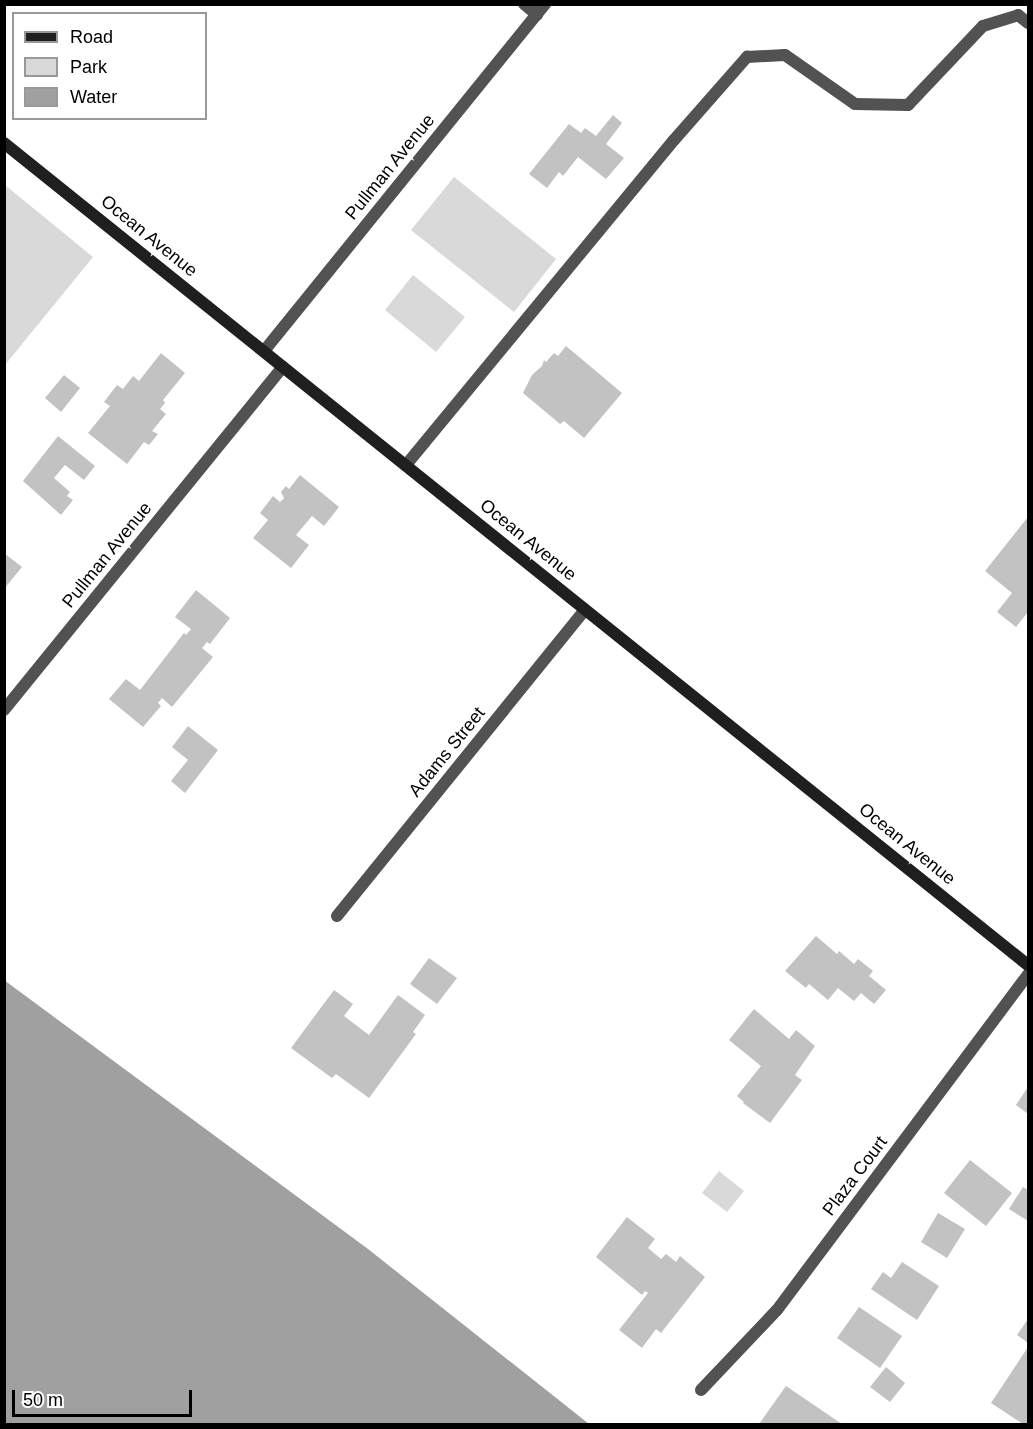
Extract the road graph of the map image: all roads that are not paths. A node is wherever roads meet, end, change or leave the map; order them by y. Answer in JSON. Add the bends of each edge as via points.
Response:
{"nodes":[{"id":1,"x":524,"y":4,"type":"edge"},
{"id":2,"x":541,"y":10,"type":"edge"},
{"id":3,"x":1029,"y":23,"type":"edge"},
{"id":4,"x":4,"y":143,"type":"edge"},
{"id":5,"x":264,"y":351,"type":"junction"},
{"id":6,"x":284,"y":367,"type":"junction"},
{"id":7,"x":406,"y":465,"type":"junction"},
{"id":8,"x":585,"y":610,"type":"junction"},
{"id":9,"x":4,"y":710,"type":"edge"},
{"id":10,"x":337,"y":916,"type":"dead end"},
{"id":11,"x":1029,"y":965,"type":"edge"},
{"id":12,"x":1029,"y":974,"type":"edge"},
{"id":13,"x":700,"y":1390,"type":"dead end"}],
"edges":[{"from":1,"to":2,"type":"street"},
{"from":2,"to":5,"type":"street","name":"Pullman Avenue"},
{"from":3,"to":7,"type":"street","via":[[1018,15],[983,26],[908,105],[855,104],[785,55],[747,57]]},
{"from":4,"to":5,"type":"street","name":"Ocean Avenue"},
{"from":5,"to":6,"type":"street","name":"Ocean Avenue"},
{"from":6,"to":7,"type":"street","name":"Ocean Avenue"},
{"from":6,"to":9,"type":"street","name":"Pullman Avenue"},
{"from":7,"to":8,"type":"street","name":"Ocean Avenue"},
{"from":8,"to":10,"type":"street","name":"Adams Street"},
{"from":8,"to":11,"type":"street","name":"Ocean Avenue"},
{"from":12,"to":13,"type":"street","name":"Plaza Court","via":[[777,1310]]}]}
